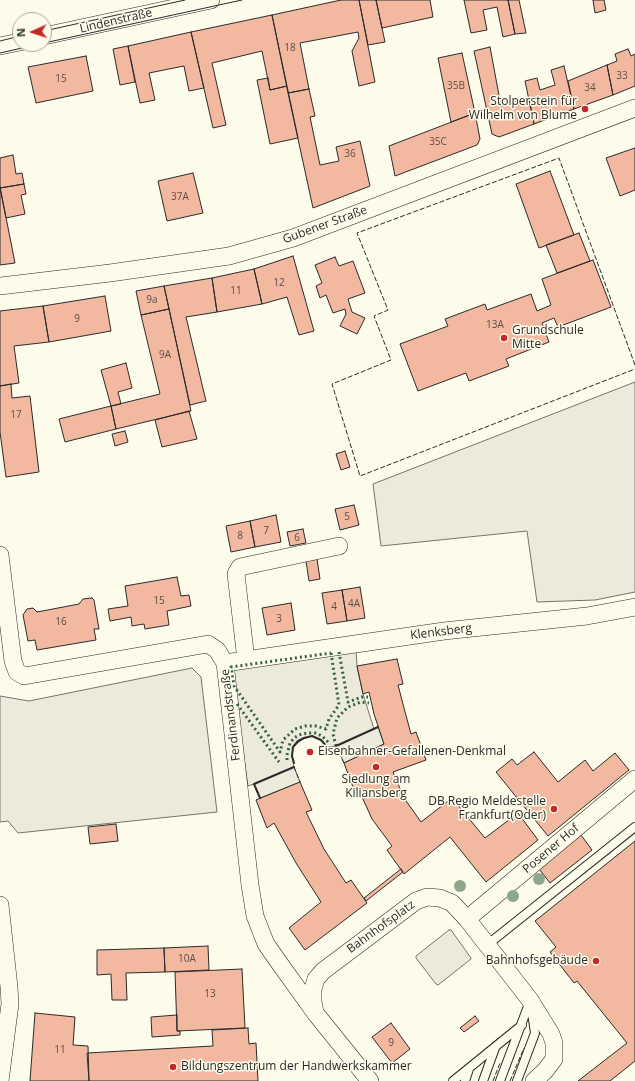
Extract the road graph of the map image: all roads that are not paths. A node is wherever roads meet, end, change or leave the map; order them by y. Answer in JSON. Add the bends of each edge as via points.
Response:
{"nodes":[{"id":1,"x":211,"y":0,"type":"edge"},
{"id":2,"x":52,"y":34,"type":"edge"},
{"id":3,"x":12,"y":44,"type":"edge"},
{"id":4,"x":0,"y":46,"type":"edge"},
{"id":5,"x":635,"y":108,"type":"edge"},
{"id":6,"x":0,"y":286,"type":"edge"},
{"id":7,"x":339,"y":546,"type":"dead end"},
{"id":8,"x":0,"y":556,"type":"edge"},
{"id":9,"x":635,"y":607,"type":"edge"},
{"id":10,"x":246,"y":660,"type":"junction"},
{"id":11,"x":225,"y":663,"type":"junction"},
{"id":12,"x":635,"y":780,"type":"edge"},
{"id":13,"x":635,"y":827,"type":"edge"},
{"id":14,"x":0,"y":905,"type":"edge"},
{"id":15,"x":467,"y":919,"type":"junction"},
{"id":16,"x":487,"y":945,"type":"junction"},
{"id":17,"x":530,"y":1000,"type":"junction"},
{"id":18,"x":316,"y":1014,"type":"junction"},
{"id":19,"x":522,"y":1026,"type":"junction"},
{"id":20,"x":496,"y":1047,"type":"junction"},
{"id":21,"x":469,"y":1068,"type":"junction"},
{"id":22,"x":0,"y":1081,"type":"edge"},
{"id":23,"x":370,"y":1081,"type":"edge"},
{"id":24,"x":452,"y":1081,"type":"edge"},
{"id":25,"x":465,"y":1081,"type":"edge"},
{"id":26,"x":483,"y":1081,"type":"edge"},
{"id":27,"x":500,"y":1081,"type":"edge"},
{"id":28,"x":517,"y":1081,"type":"edge"},
{"id":29,"x":534,"y":1081,"type":"edge"}],
"edges":[{"from":1,"to":2,"type":"street","name":"Lindenstraße"},
{"from":3,"to":4,"type":"street"},
{"from":5,"to":6,"type":"street","name":"Gubener Straße","via":[[293,238],[229,256]]},
{"from":7,"to":10,"type":"street","via":[[240,567],[236,574]]},
{"from":8,"to":11,"type":"street","name":"Ferdinandstraße","via":[[13,661],[17,672],[24,676],[208,644],[217,650]]},
{"from":9,"to":10,"type":"street","name":"Klenksberg","via":[[587,616],[444,631]]},
{"from":10,"to":11,"type":"street","name":"Klenksberg"},
{"from":11,"to":18,"type":"street","name":"Ferdinandstraße","via":[[255,916],[266,944]]},
{"from":12,"to":15,"type":"street","name":"Posener Hof"},
{"from":13,"to":16,"type":"lane"},
{"from":14,"to":22,"type":"street","via":[[10,1004]]},
{"from":15,"to":16,"type":"street","name":"Bahnhofsplatz"},
{"from":15,"to":18,"type":"street","name":"Bahnhofsplatz","via":[[452,903],[440,898],[427,897],[416,901],[324,970],[316,979],[313,989]]},
{"from":16,"to":17,"type":"street","name":"Bahnhofsplatz"},
{"from":17,"to":19,"type":"lane"},
{"from":17,"to":28,"type":"lane","via":[[535,1033]]},
{"from":17,"to":29,"type":"street","name":"Bahnhofsplatz","via":[[551,1034],[555,1051],[550,1066]]},
{"from":18,"to":23,"type":"street"},
{"from":19,"to":20,"type":"lane"},
{"from":19,"to":27,"type":"lane"},
{"from":20,"to":21,"type":"lane"},
{"from":20,"to":26,"type":"lane"},
{"from":21,"to":24,"type":"lane"},
{"from":21,"to":25,"type":"lane"}]}
